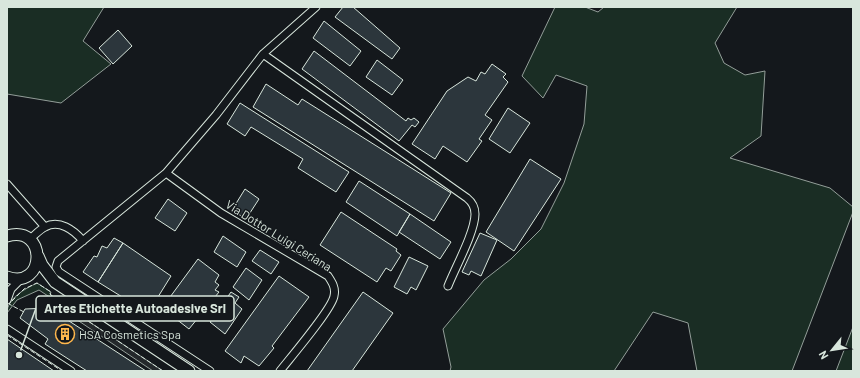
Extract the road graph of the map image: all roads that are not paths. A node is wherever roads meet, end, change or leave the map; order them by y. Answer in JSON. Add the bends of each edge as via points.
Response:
{"nodes":[{"id":1,"x":316,"y":7,"type":"edge"},
{"id":2,"x":263,"y":54,"type":"junction"},
{"id":3,"x":166,"y":173,"type":"junction"},
{"id":4,"x":7,"y":184,"type":"edge"},
{"id":5,"x":45,"y":227,"type":"junction"},
{"id":6,"x":7,"y":236,"type":"edge"},
{"id":7,"x":30,"y":239,"type":"junction"},
{"id":8,"x":83,"y":241,"type":"junction"},
{"id":9,"x":38,"y":256,"type":"junction"},
{"id":10,"x":57,"y":277,"type":"junction"},
{"id":11,"x":7,"y":278,"type":"edge"},
{"id":12,"x":24,"y":278,"type":"junction"},
{"id":13,"x":448,"y":286,"type":"dead end"},
{"id":14,"x":7,"y":300,"type":"edge"},
{"id":15,"x":7,"y":329,"type":"edge"},
{"id":16,"x":70,"y":371,"type":"edge"},
{"id":17,"x":189,"y":371,"type":"edge"},
{"id":18,"x":210,"y":371,"type":"edge"},
{"id":19,"x":280,"y":371,"type":"edge"}],
"edges":[{"from":1,"to":2,"type":"street"},
{"from":2,"to":3,"type":"street"},
{"from":2,"to":13,"type":"street","via":[[473,203],[473,226]]},
{"from":3,"to":8,"type":"street"},
{"from":3,"to":19,"type":"street","name":"Via Dottor Luigi Ceriana","via":[[221,213],[328,276],[332,281],[335,290],[331,305]]},
{"from":4,"to":5,"type":"street"},
{"from":5,"to":7,"type":"street"},
{"from":5,"to":8,"type":"street","via":[[68,227]]},
{"from":6,"to":7,"type":"main road","via":[[16,234]]},
{"from":7,"to":9,"type":"main road"},
{"from":8,"to":10,"type":"street","via":[[58,261]]},
{"from":9,"to":10,"type":"main road","via":[[42,265]]},
{"from":9,"to":12,"type":"main road","via":[[32,272]]},
{"from":10,"to":12,"type":"main road"},
{"from":10,"to":17,"type":"main road"},
{"from":10,"to":18,"type":"street"},
{"from":11,"to":12,"type":"main road"},
{"from":12,"to":14,"type":"street","via":[[11,290]]},
{"from":15,"to":16,"type":"street"}]}
